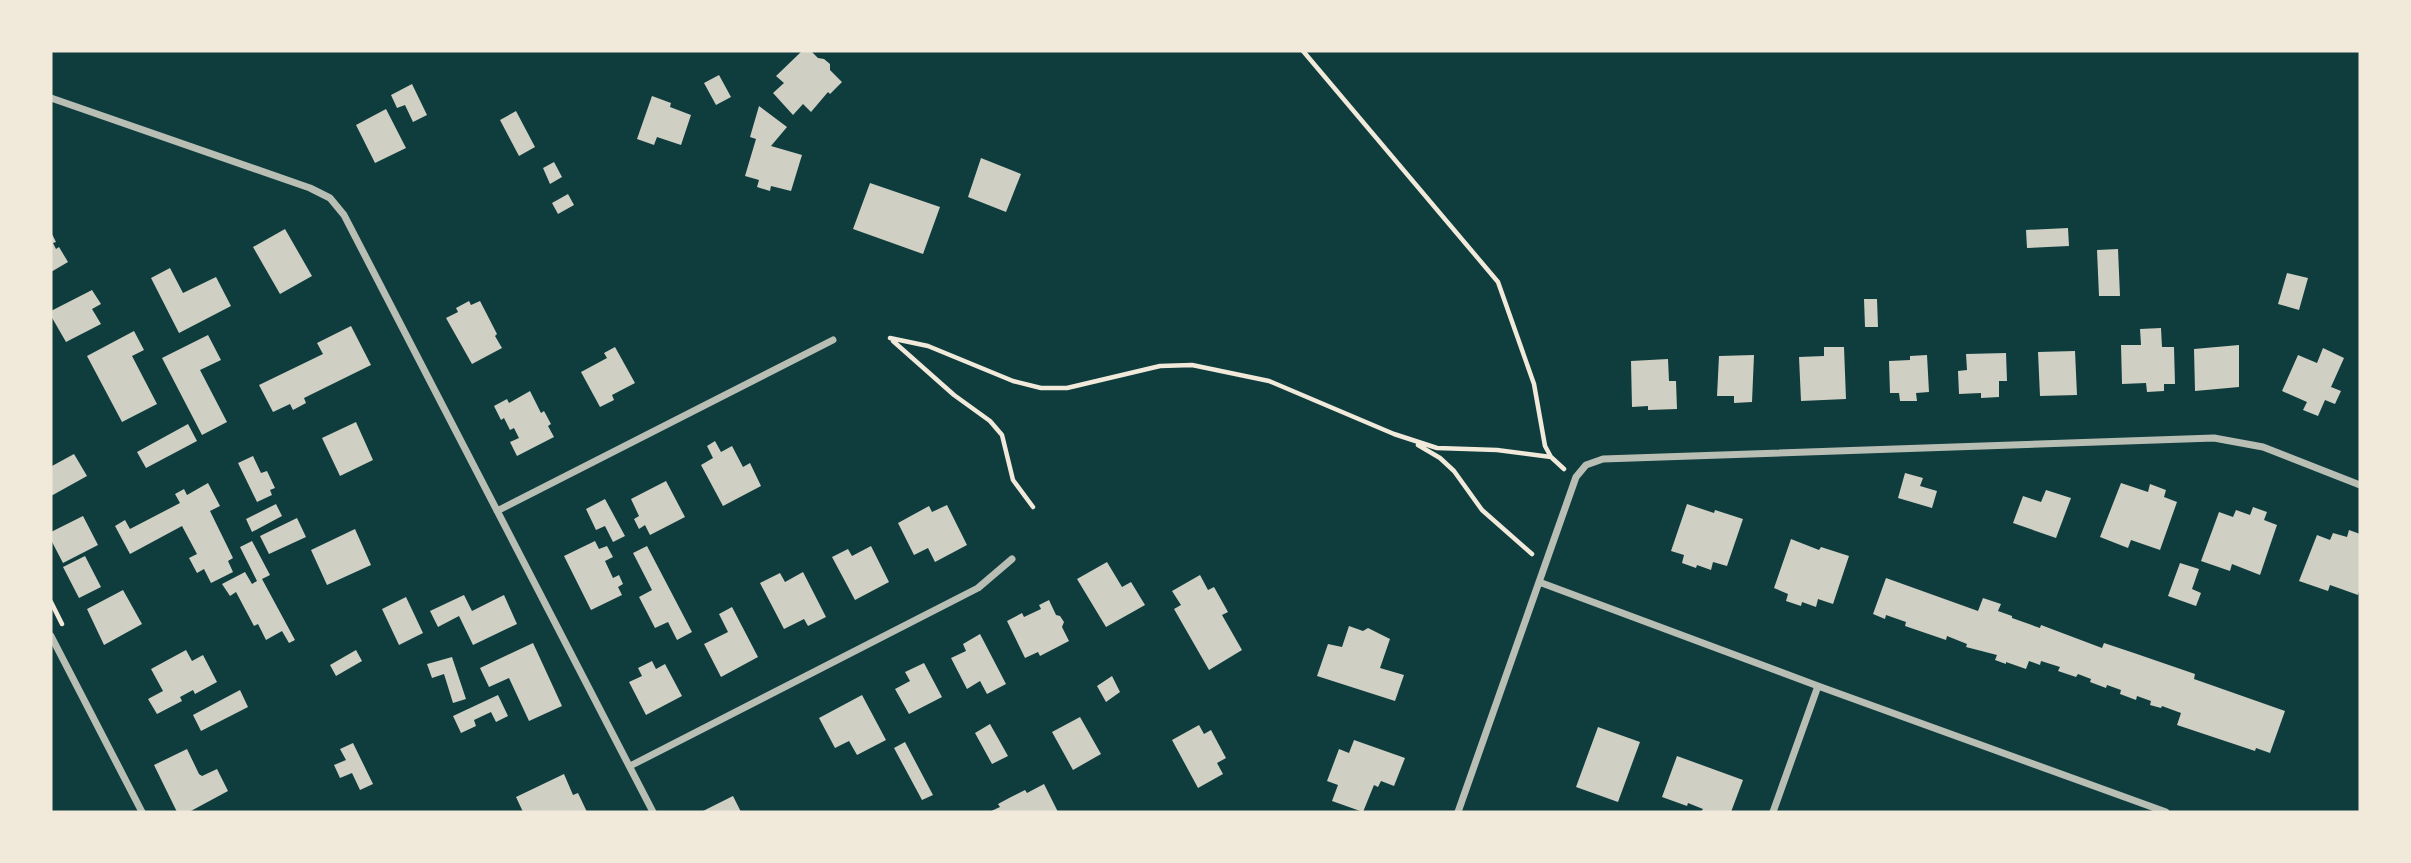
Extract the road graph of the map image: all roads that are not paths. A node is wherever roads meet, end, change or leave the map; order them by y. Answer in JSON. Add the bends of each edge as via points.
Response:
{"nodes":[{"id":1,"x":51,"y":98,"type":"edge"},
{"id":2,"x":833,"y":340,"type":"dead end"},
{"id":3,"x":2360,"y":485,"type":"edge"},
{"id":4,"x":497,"y":511,"type":"junction"},
{"id":5,"x":1012,"y":559,"type":"dead end"},
{"id":6,"x":1539,"y":582,"type":"junction"},
{"id":7,"x":51,"y":636,"type":"edge"},
{"id":8,"x":1818,"y":686,"type":"junction"},
{"id":9,"x":630,"y":766,"type":"junction"},
{"id":10,"x":142,"y":812,"type":"edge"},
{"id":11,"x":653,"y":812,"type":"edge"},
{"id":12,"x":1458,"y":812,"type":"edge"},
{"id":13,"x":1773,"y":812,"type":"edge"},
{"id":14,"x":2166,"y":812,"type":"edge"}],
"edges":[{"from":1,"to":4,"type":"street","via":[[330,198],[344,215]]},
{"from":2,"to":4,"type":"street"},
{"from":3,"to":6,"type":"street","via":[[2263,447],[2214,438],[1603,458],[1576,477]]},
{"from":4,"to":9,"type":"street"},
{"from":5,"to":9,"type":"street","via":[[978,588]]},
{"from":6,"to":8,"type":"street"},
{"from":6,"to":12,"type":"street"},
{"from":7,"to":10,"type":"street"},
{"from":8,"to":13,"type":"street"},
{"from":8,"to":14,"type":"street"},
{"from":9,"to":11,"type":"street"}]}
